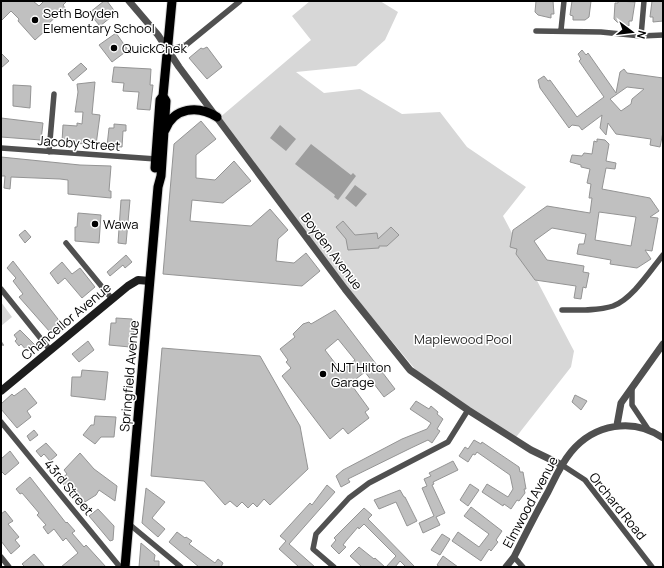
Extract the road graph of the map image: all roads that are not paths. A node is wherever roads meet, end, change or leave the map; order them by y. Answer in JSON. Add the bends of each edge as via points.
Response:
{"nodes":[{"id":1,"x":129,"y":1,"type":"edge"},
{"id":2,"x":172,"y":1,"type":"edge"},
{"id":3,"x":240,"y":1,"type":"edge"},
{"id":4,"x":564,"y":1,"type":"edge"},
{"id":5,"x":644,"y":1,"type":"edge"},
{"id":6,"x":561,"y":30,"type":"junction"},
{"id":7,"x":536,"y":31,"type":"dead end"},
{"id":8,"x":663,"y":35,"type":"edge"},
{"id":9,"x":641,"y":36,"type":"junction"},
{"id":10,"x":168,"y":50,"type":"junction"},
{"id":11,"x":54,"y":94,"type":"dead end"},
{"id":12,"x":163,"y":96,"type":"junction"},
{"id":13,"x":217,"y":117,"type":"junction"},
{"id":14,"x":163,"y":139,"type":"junction"},
{"id":15,"x":1,"y":148,"type":"edge"},
{"id":16,"x":49,"y":152,"type":"junction"},
{"id":17,"x":156,"y":159,"type":"junction"},
{"id":18,"x":158,"y":187,"type":"junction"},
{"id":19,"x":66,"y":243,"type":"dead end"},
{"id":20,"x":663,"y":255,"type":"edge"},
{"id":21,"x":150,"y":281,"type":"junction"},
{"id":22,"x":1,"y":289,"type":"edge"},
{"id":23,"x":112,"y":299,"type":"junction"},
{"id":24,"x":562,"y":310,"type":"dead end"},
{"id":25,"x":663,"y":344,"type":"edge"},
{"id":26,"x":50,"y":350,"type":"junction"},
{"id":27,"x":632,"y":385,"type":"junction"},
{"id":28,"x":1,"y":391,"type":"edge"},
{"id":29,"x":468,"y":410,"type":"junction"},
{"id":30,"x":1,"y":422,"type":"edge"},
{"id":31,"x":617,"y":425,"type":"junction"},
{"id":32,"x":648,"y":429,"type":"junction"},
{"id":33,"x":663,"y":438,"type":"edge"},
{"id":34,"x":562,"y":465,"type":"junction"},
{"id":35,"x":129,"y":524,"type":"junction"},
{"id":36,"x":1,"y":557,"type":"edge"},
{"id":37,"x":514,"y":557,"type":"junction"},
{"id":38,"x":10,"y":567,"type":"edge"},
{"id":39,"x":120,"y":567,"type":"edge"},
{"id":40,"x":125,"y":567,"type":"edge"},
{"id":41,"x":180,"y":567,"type":"edge"},
{"id":42,"x":334,"y":567,"type":"edge"},
{"id":43,"x":506,"y":567,"type":"edge"},
{"id":44,"x":523,"y":567,"type":"edge"},
{"id":45,"x":652,"y":567,"type":"edge"}],
"edges":[{"from":1,"to":10,"type":"street","name":"Boyden Avenue"},
{"from":2,"to":10,"type":"main road","name":"Springfield Avenue"},
{"from":3,"to":10,"type":"street","via":[[186,45]]},
{"from":4,"to":6,"type":"street"},
{"from":5,"to":9,"type":"street"},
{"from":6,"to":7,"type":"street"},
{"from":6,"to":9,"type":"street"},
{"from":8,"to":9,"type":"street"},
{"from":10,"to":12,"type":"main road","name":"Springfield Avenue"},
{"from":10,"to":13,"type":"street","name":"Boyden Avenue"},
{"from":11,"to":16,"type":"street"},
{"from":12,"to":14,"type":"main road","name":"Springfield Avenue","via":[[166,101]]},
{"from":12,"to":17,"type":"main road","name":"Springfield Avenue","via":[[160,100]]},
{"from":13,"to":14,"type":"main road","via":[[204,110],[182,111],[167,124]]},
{"from":13,"to":29,"type":"street","name":"Boyden Avenue","via":[[346,290],[410,370]]},
{"from":14,"to":18,"type":"main road","name":"Springfield Avenue"},
{"from":15,"to":16,"type":"street","name":"Jacoby Street"},
{"from":16,"to":17,"type":"street","name":"Jacoby Street"},
{"from":17,"to":18,"type":"main road","name":"Springfield Avenue","via":[[155,176]]},
{"from":18,"to":21,"type":"main road","name":"Springfield Avenue"},
{"from":19,"to":23,"type":"street"},
{"from":20,"to":24,"type":"street","via":[[638,286],[625,299],[613,306]]},
{"from":21,"to":23,"type":"main road","name":"Chancellor Avenue","via":[[138,280]]},
{"from":21,"to":35,"type":"main road","name":"Springfield Avenue"},
{"from":22,"to":26,"type":"street"},
{"from":23,"to":26,"type":"main road","name":"Chancellor Avenue"},
{"from":25,"to":27,"type":"street"},
{"from":26,"to":28,"type":"main road","name":"Chancellor Avenue"},
{"from":27,"to":31,"type":"street","via":[[621,403]]},
{"from":27,"to":32,"type":"street","via":[[632,405]]},
{"from":29,"to":34,"type":"street","name":"Boyden Avenue","via":[[536,454]]},
{"from":29,"to":42,"type":"street","via":[[448,442],[369,483],[349,498],[324,524],[316,534],[313,548]]},
{"from":30,"to":39,"type":"street","name":"43rd Street"},
{"from":31,"to":32,"type":"street"},
{"from":31,"to":34,"type":"street","name":"Elmwood Avenue","via":[[594,433],[582,442]]},
{"from":32,"to":33,"type":"street"},
{"from":34,"to":37,"type":"street","name":"Elmwood Avenue"},
{"from":34,"to":45,"type":"street","name":"Orchard Road","via":[[585,480]]},
{"from":35,"to":40,"type":"main road","name":"Springfield Avenue"},
{"from":35,"to":41,"type":"street"},
{"from":36,"to":38,"type":"street"},
{"from":37,"to":43,"type":"street","name":"Elmwood Avenue"},
{"from":37,"to":44,"type":"street"}]}
